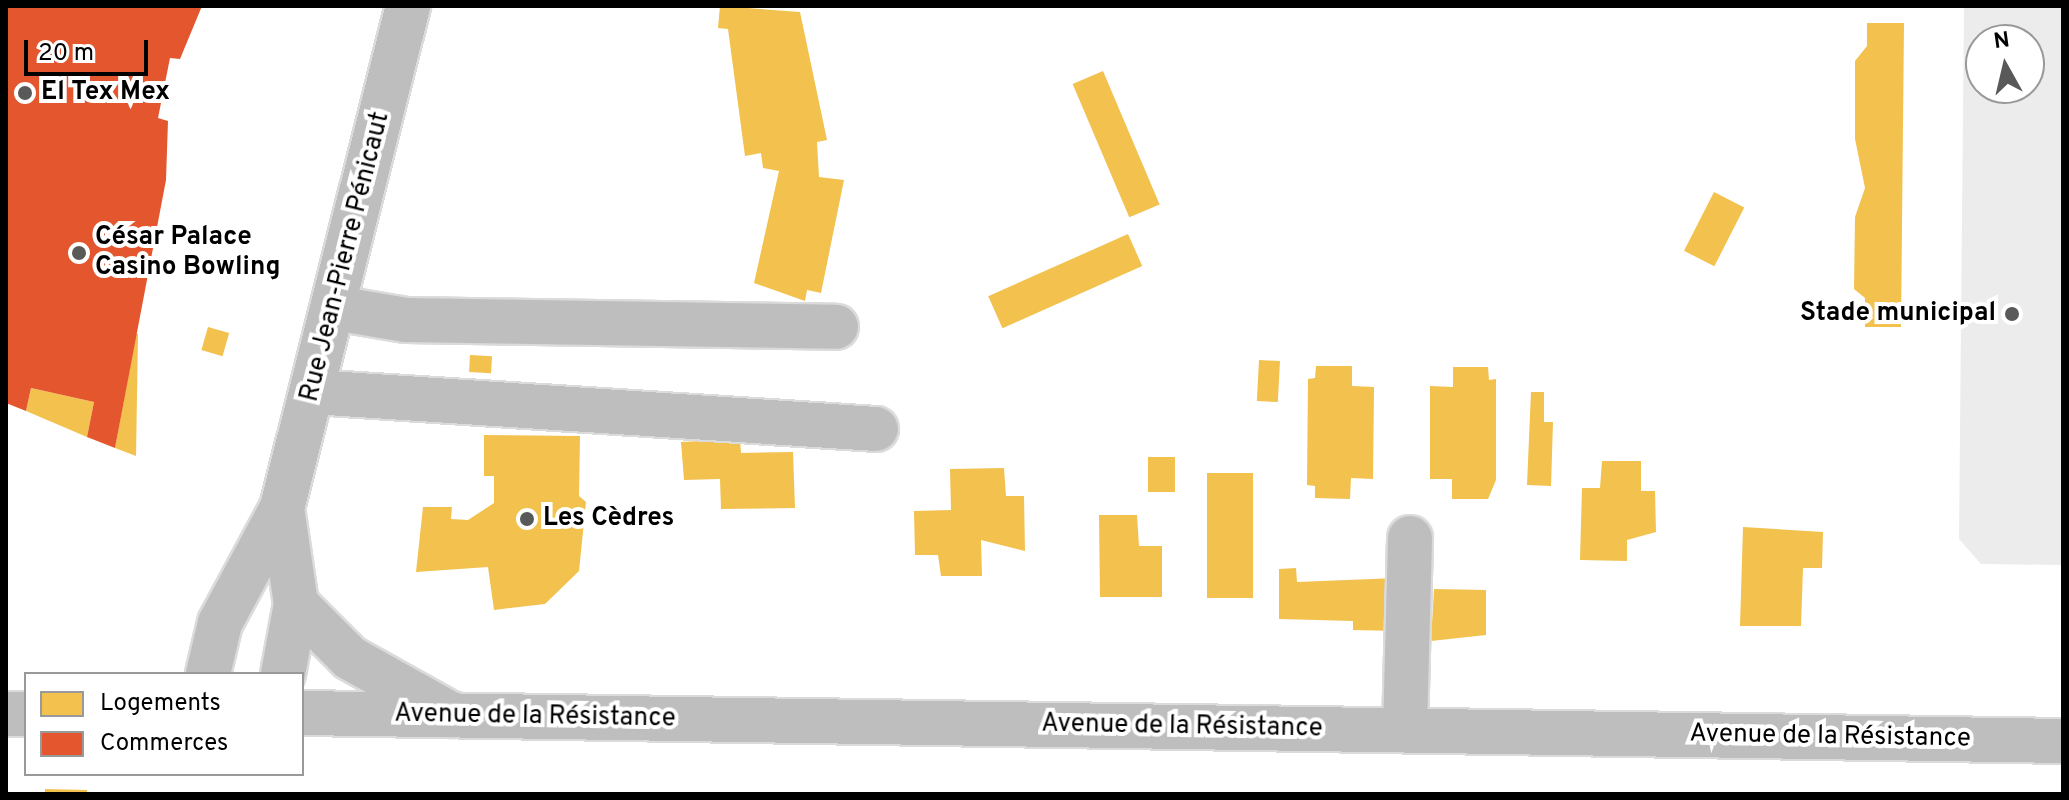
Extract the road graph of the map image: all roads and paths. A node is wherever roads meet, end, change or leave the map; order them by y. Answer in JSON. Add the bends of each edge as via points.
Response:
{"nodes":[{"id":1,"x":408,"y":6,"type":"edge"},
{"id":2,"x":335,"y":308,"type":"junction"},
{"id":3,"x":836,"y":327,"type":"dead end"},
{"id":4,"x":313,"y":392,"type":"junction"},
{"id":5,"x":876,"y":429,"type":"dead end"},
{"id":6,"x":282,"y":508,"type":"junction"},
{"id":7,"x":1410,"y":538,"type":"dead end"},
{"id":8,"x":296,"y":604,"type":"junction"},
{"id":9,"x":208,"y":672,"type":"edge"},
{"id":10,"x":283,"y":672,"type":"edge"},
{"id":11,"x":304,"y":713,"type":"edge"},
{"id":12,"x":452,"y":715,"type":"junction"},
{"id":13,"x":1405,"y":730,"type":"junction"},
{"id":14,"x":2063,"y":741,"type":"edge"}],
"edges":[{"from":1,"to":2,"type":"main road","name":"Rue Jean-Pierre Pénicaut"},
{"from":2,"to":3,"type":"main road","via":[[406,320]]},
{"from":2,"to":4,"type":"main road","name":"Rue Jean-Pierre Pénicaut"},
{"from":4,"to":5,"type":"main road"},
{"from":4,"to":6,"type":"main road","name":"Rue Jean-Pierre Pénicaut"},
{"from":6,"to":8,"type":"main road","name":"Rue Jean-Pierre Pénicaut"},
{"from":6,"to":9,"type":"main road","name":"Rue Jean-Pierre Pénicaut","via":[[220,623]]},
{"from":7,"to":13,"type":"main road"},
{"from":8,"to":10,"type":"main road","name":"Rue Jean-Pierre Pénicaut"},
{"from":8,"to":12,"type":"main road","via":[[350,658]]},
{"from":11,"to":12,"type":"main road","name":"Avenue de la Résistance"},
{"from":12,"to":13,"type":"main road","name":"Avenue de la Résistance"},
{"from":13,"to":14,"type":"main road","name":"Avenue de la Résistance"}]}
